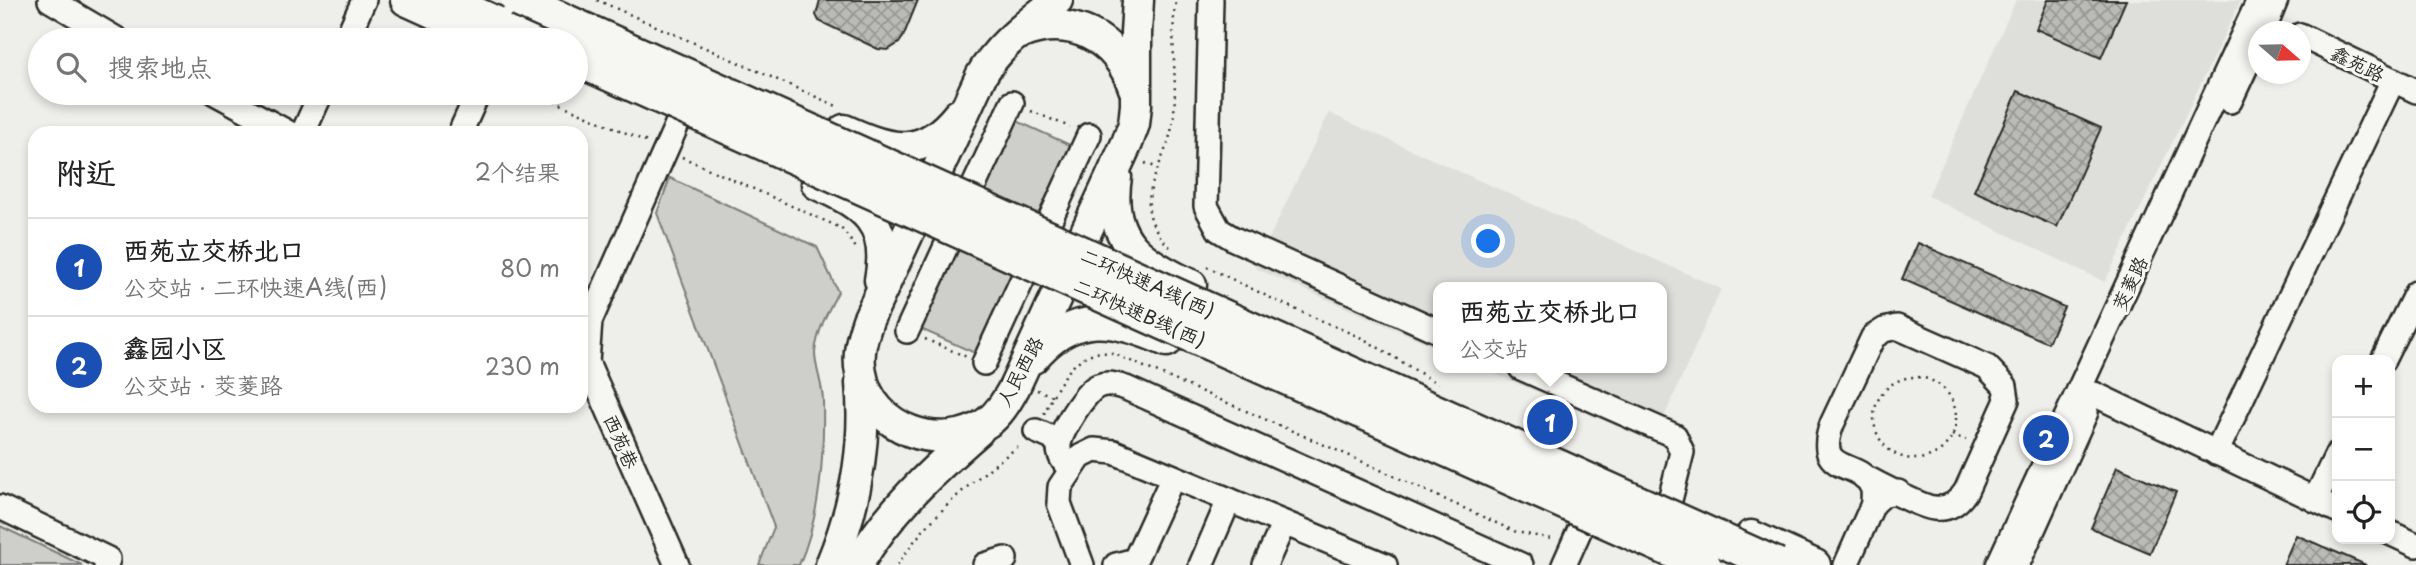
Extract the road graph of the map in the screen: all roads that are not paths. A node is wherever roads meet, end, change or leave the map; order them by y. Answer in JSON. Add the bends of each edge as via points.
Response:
{"nodes":[{"id":1,"x":50,"y":0,"type":"edge"},
{"id":2,"x":364,"y":0,"type":"edge"},
{"id":3,"x":407,"y":0,"type":"edge"},
{"id":4,"x":444,"y":0,"type":"edge"},
{"id":5,"x":459,"y":0,"type":"edge"},
{"id":6,"x":518,"y":0,"type":"edge"},
{"id":7,"x":555,"y":0,"type":"edge"},
{"id":8,"x":1057,"y":0,"type":"edge"},
{"id":9,"x":1138,"y":0,"type":"edge"},
{"id":10,"x":1211,"y":0,"type":"edge"},
{"id":11,"x":2267,"y":13,"type":"edge"},
{"id":12,"x":98,"y":28,"type":"edge"},
{"id":13,"x":351,"y":28,"type":"edge"},
{"id":14,"x":469,"y":28,"type":"edge"},
{"id":15,"x":507,"y":28,"type":"edge"},
{"id":16,"x":522,"y":28,"type":"edge"},
{"id":17,"x":580,"y":28,"type":"edge"},
{"id":18,"x":588,"y":31,"type":"edge"},
{"id":19,"x":2311,"y":40,"type":"edge"},
{"id":20,"x":1004,"y":44,"type":"junction"},
{"id":21,"x":588,"y":64,"type":"edge"},
{"id":22,"x":2248,"y":65,"type":"edge"},
{"id":23,"x":981,"y":76,"type":"junction"},
{"id":24,"x":2393,"y":80,"type":"junction"},
{"id":25,"x":588,"y":81,"type":"edge"},
{"id":26,"x":2416,"y":91,"type":"edge"},
{"id":27,"x":1012,"y":103,"type":"road end"},
{"id":28,"x":237,"y":105,"type":"edge"},
{"id":29,"x":316,"y":105,"type":"edge"},
{"id":30,"x":473,"y":105,"type":"edge"},
{"id":31,"x":1136,"y":105,"type":"junction"},
{"id":32,"x":797,"y":109,"type":"junction"},
{"id":33,"x":678,"y":122,"type":"junction"},
{"id":34,"x":276,"y":126,"type":"edge"},
{"id":35,"x":306,"y":126,"type":"edge"},
{"id":36,"x":463,"y":126,"type":"edge"},
{"id":37,"x":1089,"y":135,"type":"road end"},
{"id":38,"x":1136,"y":153,"type":"junction"},
{"id":39,"x":771,"y":164,"type":"junction"},
{"id":40,"x":2416,"y":293,"type":"edge"},
{"id":41,"x":868,"y":320,"type":"junction"},
{"id":42,"x":1285,"y":327,"type":"junction"},
{"id":43,"x":1433,"y":329,"type":"edge"},
{"id":44,"x":907,"y":331,"type":"road end"},
{"id":45,"x":588,"y":348,"type":"edge"},
{"id":46,"x":2385,"y":355,"type":"edge"},
{"id":47,"x":859,"y":358,"type":"junction"},
{"id":48,"x":984,"y":363,"type":"road end"},
{"id":49,"x":588,"y":364,"type":"edge"},
{"id":50,"x":1532,"y":373,"type":"edge"},
{"id":51,"x":1260,"y":383,"type":"junction"},
{"id":52,"x":1023,"y":388,"type":"junction"},
{"id":53,"x":2094,"y":394,"type":"junction"},
{"id":54,"x":990,"y":420,"type":"junction"},
{"id":55,"x":1035,"y":432,"type":"road end"},
{"id":56,"x":1059,"y":441,"type":"junction"},
{"id":57,"x":2216,"y":453,"type":"junction"},
{"id":58,"x":2332,"y":464,"type":"edge"},
{"id":59,"x":1070,"y":470,"type":"junction"},
{"id":60,"x":1173,"y":477,"type":"junction"},
{"id":61,"x":1864,"y":477,"type":"junction"},
{"id":62,"x":1898,"y":492,"type":"junction"},
{"id":63,"x":1229,"y":500,"type":"junction"},
{"id":64,"x":1670,"y":500,"type":"junction"},
{"id":65,"x":2315,"y":500,"type":"junction"},
{"id":66,"x":1873,"y":504,"type":"junction"},
{"id":67,"x":0,"y":508,"type":"edge"},
{"id":68,"x":2332,"y":508,"type":"edge"},
{"id":69,"x":1284,"y":523,"type":"junction"},
{"id":70,"x":1577,"y":535,"type":"junction"},
{"id":71,"x":2395,"y":536,"type":"edge"},
{"id":72,"x":2416,"y":545,"type":"edge"},
{"id":73,"x":1338,"y":556,"type":"edge"},
{"id":74,"x":106,"y":565,"type":"edge"},
{"id":75,"x":677,"y":565,"type":"edge"},
{"id":76,"x":831,"y":565,"type":"edge"},
{"id":77,"x":857,"y":565,"type":"edge"},
{"id":78,"x":1082,"y":565,"type":"edge"},
{"id":79,"x":1116,"y":565,"type":"edge"},
{"id":80,"x":1201,"y":565,"type":"edge"},
{"id":81,"x":1265,"y":565,"type":"edge"},
{"id":82,"x":1385,"y":565,"type":"edge"},
{"id":83,"x":1521,"y":565,"type":"edge"},
{"id":84,"x":1564,"y":565,"type":"edge"},
{"id":85,"x":1666,"y":565,"type":"edge"},
{"id":86,"x":1703,"y":565,"type":"edge"},
{"id":87,"x":1777,"y":565,"type":"edge"},
{"id":88,"x":1815,"y":565,"type":"edge"},
{"id":89,"x":1846,"y":565,"type":"edge"},
{"id":90,"x":1997,"y":565,"type":"edge"},
{"id":91,"x":2017,"y":565,"type":"edge"}],
"edges":[{"from":1,"to":12,"type":"street"},
{"from":2,"to":13,"type":"street"},
{"from":3,"to":14,"type":"main road"},
{"from":4,"to":15,"type":"highway"},
{"from":5,"to":16,"type":"main road"},
{"from":6,"to":17,"type":"highway","name":"二环快速A线(西)","bridge":true},
{"from":7,"to":32,"type":"main road"},
{"from":8,"to":20,"type":"main road","name":"人民西路"},
{"from":9,"to":31,"type":"main road","name":"人民西路"},
{"from":10,"to":43,"type":"street","via":[[1206,206],[1219,230]]},
{"from":11,"to":90,"type":"street","name":"茭菱路"},
{"from":18,"to":87,"type":"highway","name":"二环快速A线(西)","bridge":true},
{"from":19,"to":24,"type":"street","name":"鑫苑路"},
{"from":20,"to":23,"type":"main road","name":"人民西路"},
{"from":20,"to":31,"type":"main road","name":"人民西路","via":[[1018,34],[1050,25],[1096,37],[1129,72]]},
{"from":21,"to":86,"type":"highway","name":"二环快速B线(西)","bridge":true},
{"from":22,"to":53,"type":"street","name":"茭菱路"},
{"from":23,"to":32,"type":"main road","via":[[946,130],[915,147],[877,144]]},
{"from":23,"to":41,"type":"main road","name":"人民西路"},
{"from":24,"to":26,"type":"street","name":"鑫苑路"},
{"from":24,"to":57,"type":"street"},
{"from":25,"to":33,"type":"main road"},
{"from":27,"to":44,"type":"street"},
{"from":28,"to":34,"type":"street"},
{"from":29,"to":35,"type":"street"},
{"from":30,"to":36,"type":"street"},
{"from":31,"to":38,"type":"main road","name":"人民西路"},
{"from":32,"to":39,"type":"main road","via":[[811,128],[807,150],[790,164]]},
{"from":33,"to":39,"type":"main road"},
{"from":33,"to":45,"type":"street","name":"西苑巷","via":[[590,321]]},
{"from":37,"to":48,"type":"street"},
{"from":38,"to":42,"type":"main road","via":[[1118,167],[1114,200],[1119,228],[1135,252],[1159,270]]},
{"from":38,"to":52,"type":"main road","name":"人民西路"},
{"from":39,"to":41,"type":"main road","via":[[852,201],[873,220],[883,262]]},
{"from":40,"to":46,"type":"street"},
{"from":41,"to":47,"type":"main road","name":"人民西路"},
{"from":42,"to":51,"type":"main road","via":[[1259,329],[1245,346],[1245,368]]},
{"from":42,"to":64,"type":"main road"},
{"from":47,"to":54,"type":"main road","name":"人民西路","via":[[863,383],[875,404],[906,429],[945,438],[961,436]]},
{"from":47,"to":76,"type":"main road","via":[[861,456],[851,509]]},
{"from":49,"to":75,"type":"street","name":"西苑巷"},
{"from":50,"to":64,"type":"street","via":[[1675,436],[1682,452]]},
{"from":51,"to":52,"type":"main road","via":[[1133,326],[1102,321],[1056,336],[1033,357]]},
{"from":51,"to":70,"type":"main road"},
{"from":52,"to":54,"type":"main road","name":"人民西路"},
{"from":53,"to":57,"type":"street"},
{"from":53,"to":91,"type":"street","name":"茭菱路"},
{"from":54,"to":77,"type":"main road","via":[[905,500]]},
{"from":55,"to":56,"type":"street"},
{"from":56,"to":59,"type":"street","via":[[1062,460]]},
{"from":56,"to":83,"type":"street","via":[[1085,395],[1111,384]]},
{"from":57,"to":65,"type":"street"},
{"from":58,"to":65,"type":"street"},
{"from":59,"to":60,"type":"street","via":[[1080,457],[1094,450],[1114,453]]},
{"from":59,"to":78,"type":"street","via":[[1060,487],[1059,503]]},
{"from":60,"to":63,"type":"street"},
{"from":60,"to":79,"type":"street","via":[[1135,560]]},
{"from":61,"to":62,"type":"street"},
{"from":61,"to":62,"type":"street","via":[[1834,461],[1827,450],[1827,437],[1873,337],[1897,327],[1987,367],[2005,386],[2007,400],[1959,502],[1933,509]]},
{"from":61,"to":66,"type":"street","via":[[1873,487]]},
{"from":62,"to":66,"type":"street","via":[[1884,494]]},
{"from":63,"to":69,"type":"street"},
{"from":63,"to":80,"type":"street"},
{"from":64,"to":88,"type":"main road"},
{"from":65,"to":68,"type":"street"},
{"from":66,"to":89,"type":"street"},
{"from":67,"to":74,"type":"street","via":[[108,559]]},
{"from":69,"to":73,"type":"street"},
{"from":69,"to":81,"type":"street"},
{"from":70,"to":84,"type":"street"},
{"from":70,"to":85,"type":"main road"},
{"from":71,"to":72,"type":"street"},
{"from":73,"to":82,"type":"street"}]}
